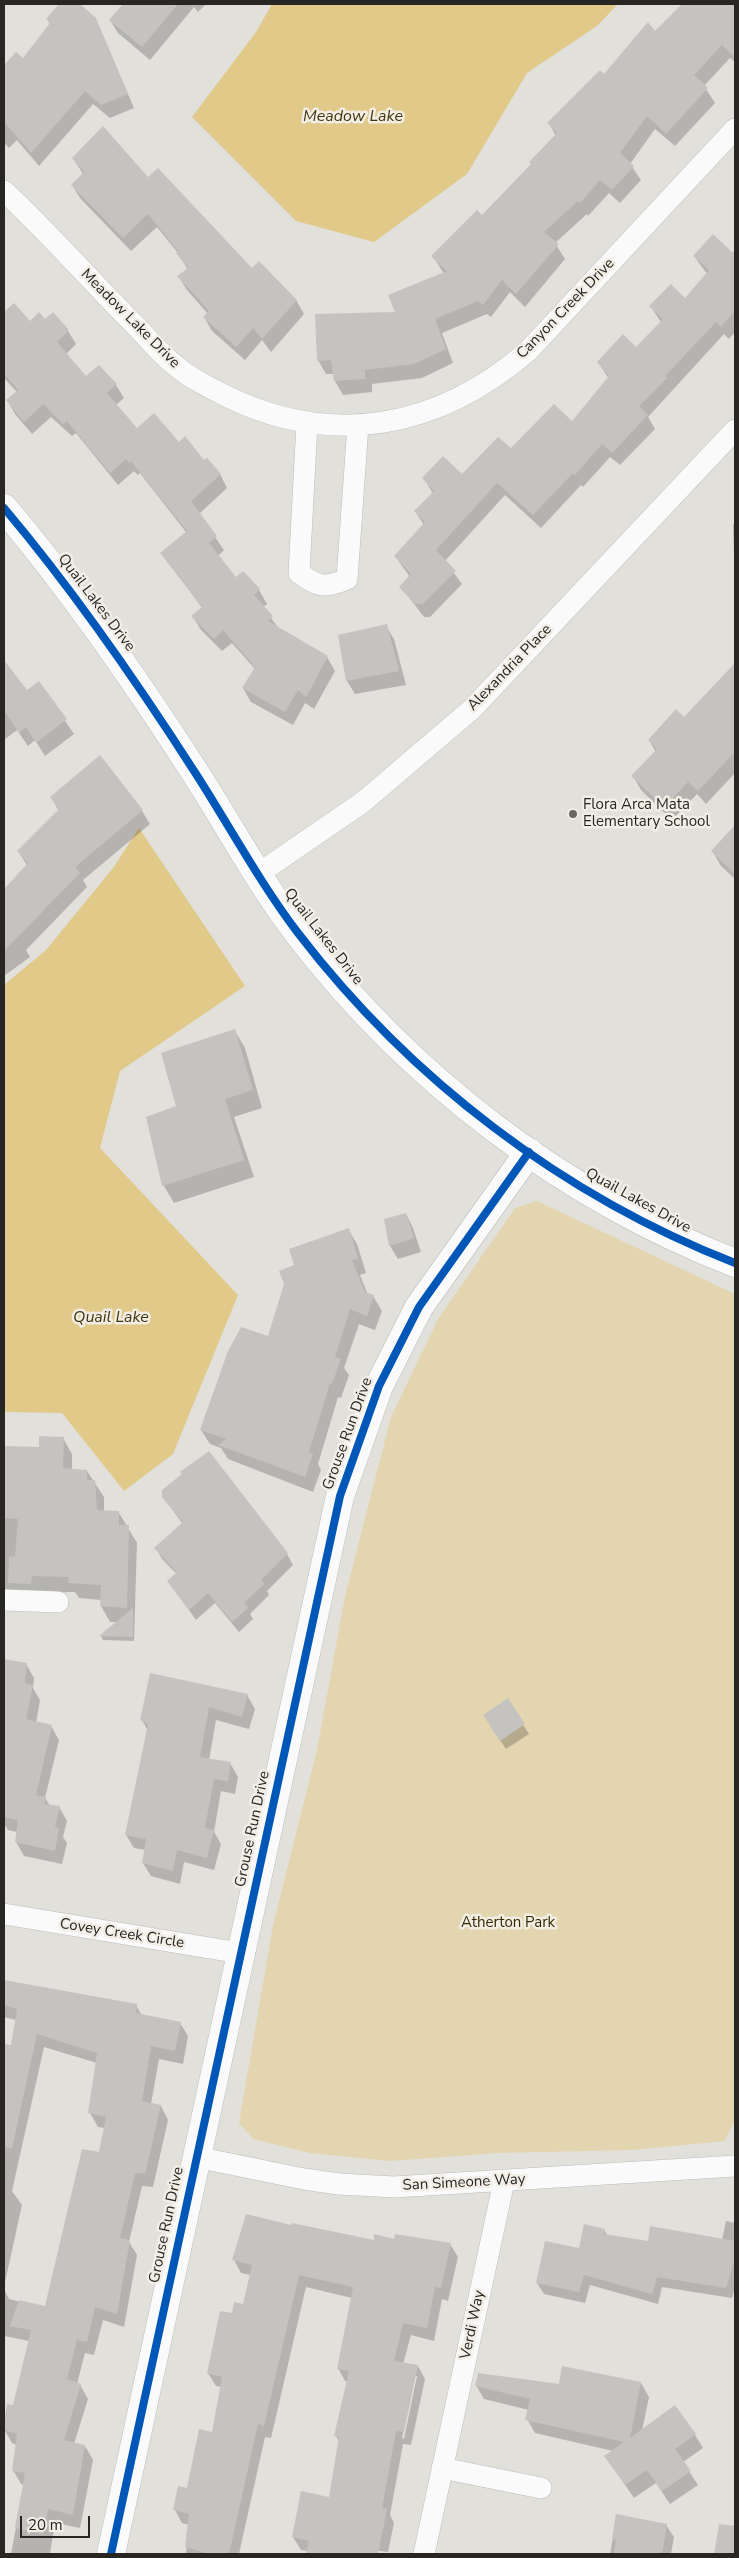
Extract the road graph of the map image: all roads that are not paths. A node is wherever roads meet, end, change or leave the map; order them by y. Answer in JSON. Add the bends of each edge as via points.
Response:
{"nodes":[{"id":1,"x":735,"y":129,"type":"edge"},
{"id":2,"x":4,"y":191,"type":"edge"},
{"id":3,"x":307,"y":423,"type":"junction"},
{"id":4,"x":358,"y":425,"type":"junction"},
{"id":5,"x":735,"y":430,"type":"edge"},
{"id":6,"x":4,"y":508,"type":"edge"},
{"id":7,"x":258,"y":874,"type":"junction"},
{"id":8,"x":529,"y":1152,"type":"junction"},
{"id":9,"x":735,"y":1263,"type":"edge"},
{"id":10,"x":4,"y":1600,"type":"edge"},
{"id":11,"x":58,"y":1602,"type":"dead end"},
{"id":12,"x":4,"y":1914,"type":"edge"},
{"id":13,"x":240,"y":1953,"type":"junction"},
{"id":14,"x":196,"y":2157,"type":"junction"},
{"id":15,"x":735,"y":2166,"type":"edge"},
{"id":16,"x":504,"y":2181,"type":"junction"},
{"id":17,"x":442,"y":2468,"type":"junction"},
{"id":18,"x":541,"y":2488,"type":"dead end"},
{"id":19,"x":111,"y":2554,"type":"edge"},
{"id":20,"x":424,"y":2554,"type":"edge"}],
"edges":[{"from":1,"to":4,"type":"street","name":"Canyon Creek Drive","via":[[528,351],[505,371],[451,402],[372,426]]},
{"from":2,"to":3,"type":"street","name":"Meadow Lake Drive","via":[[176,366],[243,404],[284,419]]},
{"from":3,"to":4,"type":"street","name":"Canyon Creek Drive"},
{"from":3,"to":4,"type":"street","via":[[299,573],[311,583],[321,586],[347,579]]},
{"from":5,"to":7,"type":"street","name":"Alexandria Place","via":[[472,709],[363,802]]},
{"from":6,"to":7,"type":"street","name":"Quail Lakes Drive","via":[[128,670]]},
{"from":7,"to":8,"type":"street","name":"Quail Lakes Drive","via":[[329,971],[394,1042],[461,1102]]},
{"from":8,"to":9,"type":"street","name":"Quail Lakes Drive","via":[[604,1201],[692,1246]]},
{"from":8,"to":13,"type":"street","name":"Grouse Run Drive","via":[[419,1307],[379,1386],[358,1440],[332,1530]]},
{"from":10,"to":11,"type":"street"},
{"from":12,"to":13,"type":"street","name":"Covey Creek Circle"},
{"from":13,"to":14,"type":"street","name":"Grouse Run Drive"},
{"from":14,"to":16,"type":"street","name":"San Simeone Way","via":[[339,2184],[394,2187]]},
{"from":14,"to":19,"type":"street","name":"Grouse Run Drive"},
{"from":15,"to":16,"type":"street","name":"San Simeone Way"},
{"from":16,"to":17,"type":"street","name":"Verdi Way"},
{"from":17,"to":18,"type":"street"},
{"from":17,"to":20,"type":"street","name":"Verdi Way"}]}
